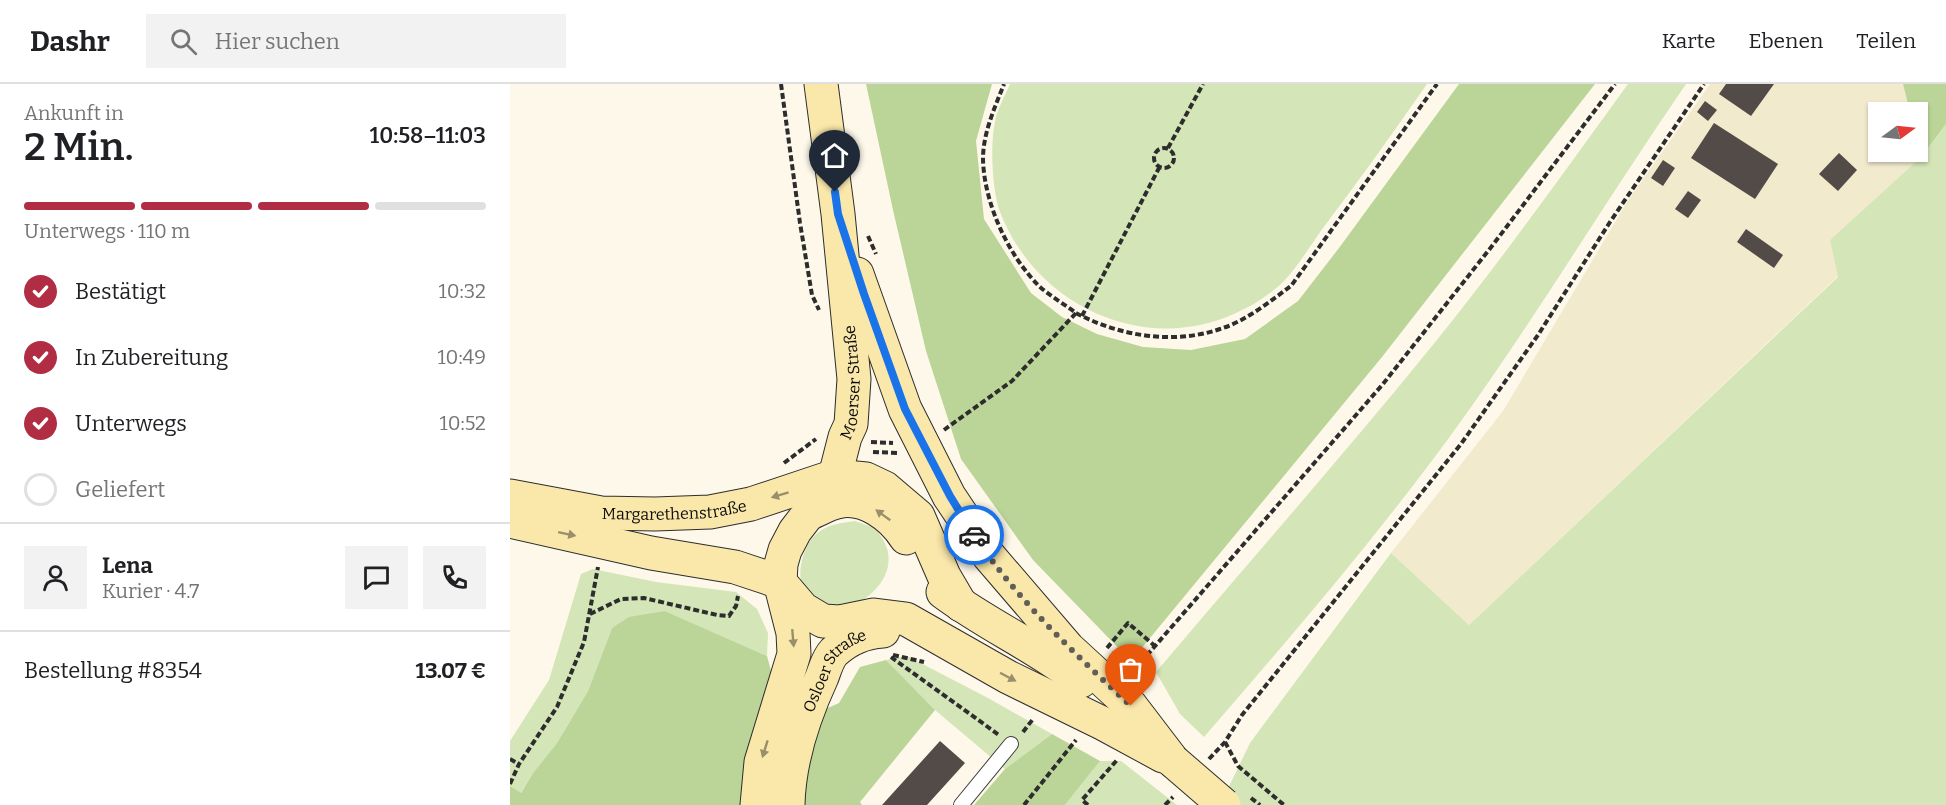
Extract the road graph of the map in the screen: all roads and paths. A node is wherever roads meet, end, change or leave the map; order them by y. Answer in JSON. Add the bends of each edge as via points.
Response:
{"nodes":[{"id":1,"x":781,"y":84,"type":"edge"},
{"id":2,"x":821,"y":84,"type":"edge"},
{"id":3,"x":1004,"y":84,"type":"edge"},
{"id":4,"x":1203,"y":84,"type":"edge"},
{"id":5,"x":1437,"y":84,"type":"edge"},
{"id":6,"x":1615,"y":84,"type":"edge"},
{"id":7,"x":1704,"y":84,"type":"edge"},
{"id":8,"x":1168,"y":148,"type":"junction"},
{"id":9,"x":1159,"y":168,"type":"junction"},
{"id":10,"x":852,"y":219,"type":"junction"},
{"id":11,"x":877,"y":258,"type":"dead end"},
{"id":12,"x":1076,"y":313,"type":"junction"},
{"id":13,"x":821,"y":316,"type":"dead end"},
{"id":14,"x":1082,"y":316,"type":"junction"},
{"id":15,"x":940,"y":433,"type":"dead end"},
{"id":16,"x":835,"y":476,"type":"junction"},
{"id":17,"x":510,"y":496,"type":"edge"},
{"id":18,"x":810,"y":513,"type":"junction"},
{"id":19,"x":510,"y":521,"type":"edge"},
{"id":20,"x":598,"y":567,"type":"dead end"},
{"id":21,"x":780,"y":582,"type":"junction"},
{"id":22,"x":740,"y":588,"type":"dead end"},
{"id":23,"x":961,"y":605,"type":"junction"},
{"id":24,"x":591,"y":614,"type":"junction"},
{"id":25,"x":1155,"y":646,"type":"junction"},
{"id":26,"x":958,"y":648,"type":"junction"},
{"id":27,"x":888,"y":655,"type":"dead end"},
{"id":28,"x":1100,"y":656,"type":"dead end"},
{"id":29,"x":1136,"y":669,"type":"dead end"},
{"id":30,"x":1242,"y":715,"type":"dead end"},
{"id":31,"x":1077,"y":739,"type":"dead end"},
{"id":32,"x":1225,"y":742,"type":"dead end"},
{"id":33,"x":1011,"y":744,"type":"joint"},
{"id":34,"x":1120,"y":756,"type":"dead end"},
{"id":35,"x":510,"y":759,"type":"edge"},
{"id":36,"x":1173,"y":761,"type":"junction"},
{"id":37,"x":519,"y":764,"type":"junction"},
{"id":38,"x":510,"y":784,"type":"edge"},
{"id":39,"x":757,"y":805,"type":"edge"},
{"id":40,"x":788,"y":805,"type":"edge"},
{"id":41,"x":961,"y":805,"type":"edge"},
{"id":42,"x":1024,"y":805,"type":"edge"},
{"id":43,"x":1088,"y":805,"type":"edge"},
{"id":44,"x":1224,"y":805,"type":"edge"},
{"id":45,"x":1284,"y":805,"type":"edge"}],
"edges":[{"from":1,"to":13,"type":"path","via":[[808,275]]},
{"from":2,"to":10,"type":"main road","name":"Moerser Straße"},
{"from":3,"to":12,"type":"path","via":[[991,117],[983,157],[989,200],[1014,255],[1040,286]]},
{"from":4,"to":8,"type":"path"},
{"from":5,"to":14,"type":"path","via":[[1291,286],[1259,310],[1221,329],[1182,338],[1138,334],[1103,326]]},
{"from":6,"to":25,"type":"path","via":[[1383,384]]},
{"from":7,"to":30,"type":"path","via":[[1461,444]]},
{"from":8,"to":9,"type":"path","via":[[1155,152]]},
{"from":8,"to":9,"type":"path","via":[[1173,154],[1172,165]]},
{"from":9,"to":14,"type":"path"},
{"from":10,"to":11,"type":"path","via":[[868,236]]},
{"from":10,"to":16,"type":"main road","name":"Moerser Straße","via":[[854,379],[851,424]]},
{"from":10,"to":36,"type":"main road","name":"Moerser Straße","via":[[871,315],[905,409],[950,496],[988,556],[1068,648],[1131,706]]},
{"from":12,"to":14,"type":"path"},
{"from":12,"to":15,"type":"path","via":[[1012,381]]},
{"from":16,"to":17,"type":"main road","name":"Margarethenstraße","one_way":true,"via":[[751,504],[710,512],[601,513]]},
{"from":16,"to":18,"type":"main road","name":"Moerser Straße"},
{"from":16,"to":23,"type":"main road","via":[[866,479],[885,488],[918,516]]},
{"from":18,"to":21,"type":"main road","name":"Moerser Straße","via":[[785,550]]},
{"from":23,"to":18,"type":"main road","one_way":true,"via":[[933,583],[903,533],[884,513],[860,502],[838,502]]},
{"from":19,"to":21,"type":"main road","name":"Margarethenstraße","one_way":true,"via":[[651,553],[735,567]]},
{"from":20,"to":24,"type":"path"},
{"from":21,"to":26,"type":"main road","via":[[803,609],[823,621],[874,615],[906,619]]},
{"from":21,"to":39,"type":"main road","name":"Osloer Straße","one_way":true,"via":[[794,633],[794,654],[761,762]]},
{"from":22,"to":24,"type":"path","via":[[729,616],[644,598],[621,599]]},
{"from":23,"to":36,"type":"main road","via":[[1070,673]]},
{"from":24,"to":37,"type":"path","via":[[584,642],[557,707]]},
{"from":25,"to":28,"type":"path","via":[[1128,623]]},
{"from":25,"to":29,"type":"path"},
{"from":26,"to":36,"type":"main road","one_way":true},
{"from":26,"to":40,"type":"main road","name":"Osloer Straße","via":[[891,631],[868,632],[832,654],[797,742]]},
{"from":27,"to":33,"type":"path"},
{"from":31,"to":42,"type":"path"},
{"from":32,"to":45,"type":"path","via":[[1238,766]]},
{"from":33,"to":41,"type":"lane"},
{"from":34,"to":43,"type":"path","via":[[1082,800]]},
{"from":35,"to":37,"type":"path"},
{"from":36,"to":44,"type":"main road","bridge":true},
{"from":37,"to":38,"type":"path"}]}
